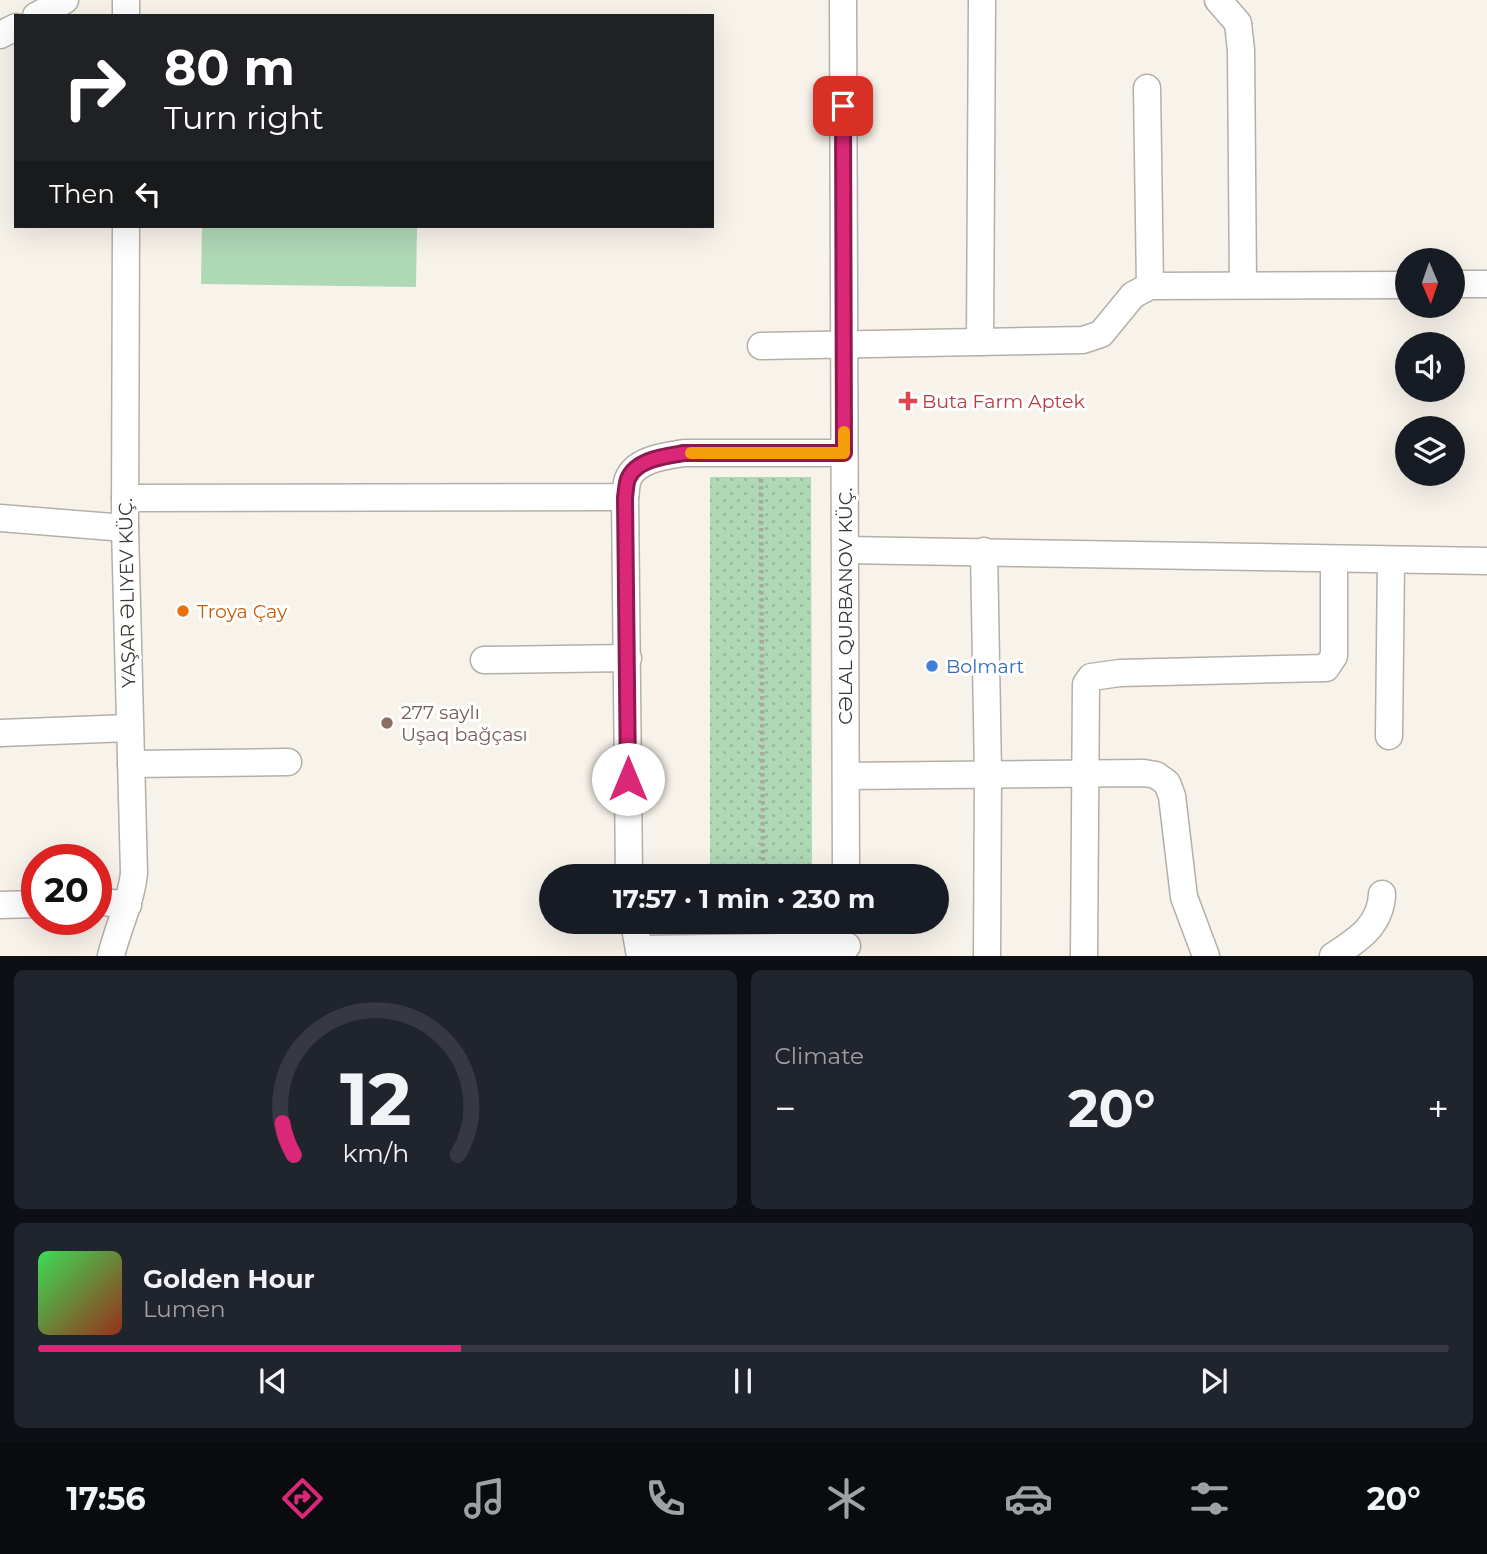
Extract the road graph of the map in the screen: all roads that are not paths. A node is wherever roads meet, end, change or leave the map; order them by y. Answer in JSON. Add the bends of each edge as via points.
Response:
{"nodes":[{"id":1,"x":65,"y":0,"type":"edge"},
{"id":2,"x":843,"y":0,"type":"edge"},
{"id":3,"x":982,"y":0,"type":"edge"},
{"id":4,"x":1218,"y":0,"type":"edge"},
{"id":5,"x":40,"y":14,"type":"edge"},
{"id":6,"x":1147,"y":88,"type":"dead end"},
{"id":7,"x":126,"y":228,"type":"edge"},
{"id":8,"x":1465,"y":284,"type":"edge"},
{"id":9,"x":1487,"y":284,"type":"edge"},
{"id":10,"x":1243,"y":285,"type":"junction"},
{"id":11,"x":1395,"y":285,"type":"edge"},
{"id":12,"x":1150,"y":286,"type":"junction"},
{"id":13,"x":980,"y":342,"type":"junction"},
{"id":14,"x":844,"y":343,"type":"junction"},
{"id":15,"x":761,"y":346,"type":"dead end"},
{"id":16,"x":844,"y":453,"type":"junction"},
{"id":17,"x":625,"y":497,"type":"junction"},
{"id":18,"x":125,"y":498,"type":"junction"},
{"id":19,"x":0,"y":518,"type":"edge"},
{"id":20,"x":125,"y":528,"type":"junction"},
{"id":21,"x":846,"y":550,"type":"junction"},
{"id":22,"x":984,"y":551,"type":"junction"},
{"id":23,"x":1334,"y":559,"type":"junction"},
{"id":24,"x":1391,"y":561,"type":"junction"},
{"id":25,"x":1487,"y":561,"type":"edge"},
{"id":26,"x":628,"y":659,"type":"junction"},
{"id":27,"x":484,"y":660,"type":"dead end"},
{"id":28,"x":129,"y":728,"type":"junction"},
{"id":29,"x":0,"y":733,"type":"edge"},
{"id":30,"x":1390,"y":736,"type":"dead end"},
{"id":31,"x":288,"y":762,"type":"dead end"},
{"id":32,"x":131,"y":764,"type":"junction"},
{"id":33,"x":1086,"y":772,"type":"junction"},
{"id":34,"x":988,"y":773,"type":"junction"},
{"id":35,"x":846,"y":776,"type":"junction"},
{"id":36,"x":629,"y":864,"type":"edge"},
{"id":37,"x":846,"y":864,"type":"edge"},
{"id":38,"x":1382,"y":894,"type":"dead end"},
{"id":39,"x":112,"y":903,"type":"edge"},
{"id":40,"x":21,"y":904,"type":"edge"},
{"id":41,"x":0,"y":905,"type":"edge"},
{"id":42,"x":128,"y":905,"type":"junction"},
{"id":43,"x":636,"y":934,"type":"edge"},
{"id":44,"x":847,"y":941,"type":"edge"},
{"id":45,"x":639,"y":953,"type":"edge"},
{"id":46,"x":111,"y":956,"type":"edge"},
{"id":47,"x":987,"y":956,"type":"edge"},
{"id":48,"x":1084,"y":956,"type":"edge"},
{"id":49,"x":1206,"y":956,"type":"edge"},
{"id":50,"x":1334,"y":956,"type":"edge"}],
"edges":[{"from":1,"to":5,"type":"street"},
{"from":2,"to":14,"type":"street","name":"CƏLAL QURBANOV KÜÇ."},
{"from":3,"to":13,"type":"street"},
{"from":4,"to":10,"type":"street","via":[[1238,23],[1241,50]]},
{"from":6,"to":12,"type":"street"},
{"from":7,"to":18,"type":"street","name":"YAŞAR ƏLIYEV KÜÇ."},
{"from":8,"to":9,"type":"street"},
{"from":10,"to":11,"type":"street"},
{"from":10,"to":12,"type":"street"},
{"from":12,"to":13,"type":"street","via":[[1133,295],[1101,334],[1083,340]]},
{"from":13,"to":14,"type":"street"},
{"from":14,"to":15,"type":"street"},
{"from":14,"to":16,"type":"street","name":"CƏLAL QURBANOV KÜÇ."},
{"from":16,"to":17,"type":"street","via":[[660,457],[628,478]]},
{"from":16,"to":21,"type":"street","name":"CƏLAL QURBANOV KÜÇ."},
{"from":17,"to":18,"type":"street"},
{"from":17,"to":26,"type":"street"},
{"from":18,"to":20,"type":"street","name":"YAŞAR ƏLIYEV KÜÇ."},
{"from":19,"to":20,"type":"street"},
{"from":20,"to":28,"type":"street","name":"YAŞAR ƏLIYEV KÜÇ."},
{"from":21,"to":22,"type":"street"},
{"from":21,"to":35,"type":"street","name":"CƏLAL QURBANOV KÜÇ."},
{"from":22,"to":23,"type":"street"},
{"from":22,"to":34,"type":"street"},
{"from":23,"to":24,"type":"street"},
{"from":23,"to":33,"type":"street","via":[[1334,656],[1326,668],[1091,677],[1086,684]]},
{"from":24,"to":25,"type":"street"},
{"from":24,"to":30,"type":"street"},
{"from":26,"to":27,"type":"street"},
{"from":26,"to":36,"type":"street"},
{"from":28,"to":29,"type":"street"},
{"from":28,"to":32,"type":"street","name":"YAŞAR ƏLIYEV KÜÇ."},
{"from":31,"to":32,"type":"street"},
{"from":32,"to":42,"type":"street","name":"YAŞAR ƏLIYEV KÜÇ.","via":[[134,873]]},
{"from":33,"to":34,"type":"street"},
{"from":33,"to":48,"type":"street"},
{"from":33,"to":49,"type":"street","via":[[1144,773],[1167,783],[1184,897]]},
{"from":34,"to":35,"type":"street"},
{"from":34,"to":47,"type":"street"},
{"from":35,"to":37,"type":"street","name":"CƏLAL QURBANOV KÜÇ."},
{"from":38,"to":50,"type":"street","via":[[1377,919]]},
{"from":39,"to":42,"type":"street"},
{"from":40,"to":41,"type":"street"},
{"from":42,"to":46,"type":"street","name":"YAŞAR ƏLIYEV KÜÇ."},
{"from":43,"to":45,"type":"street"},
{"from":44,"to":45,"type":"street"}]}
